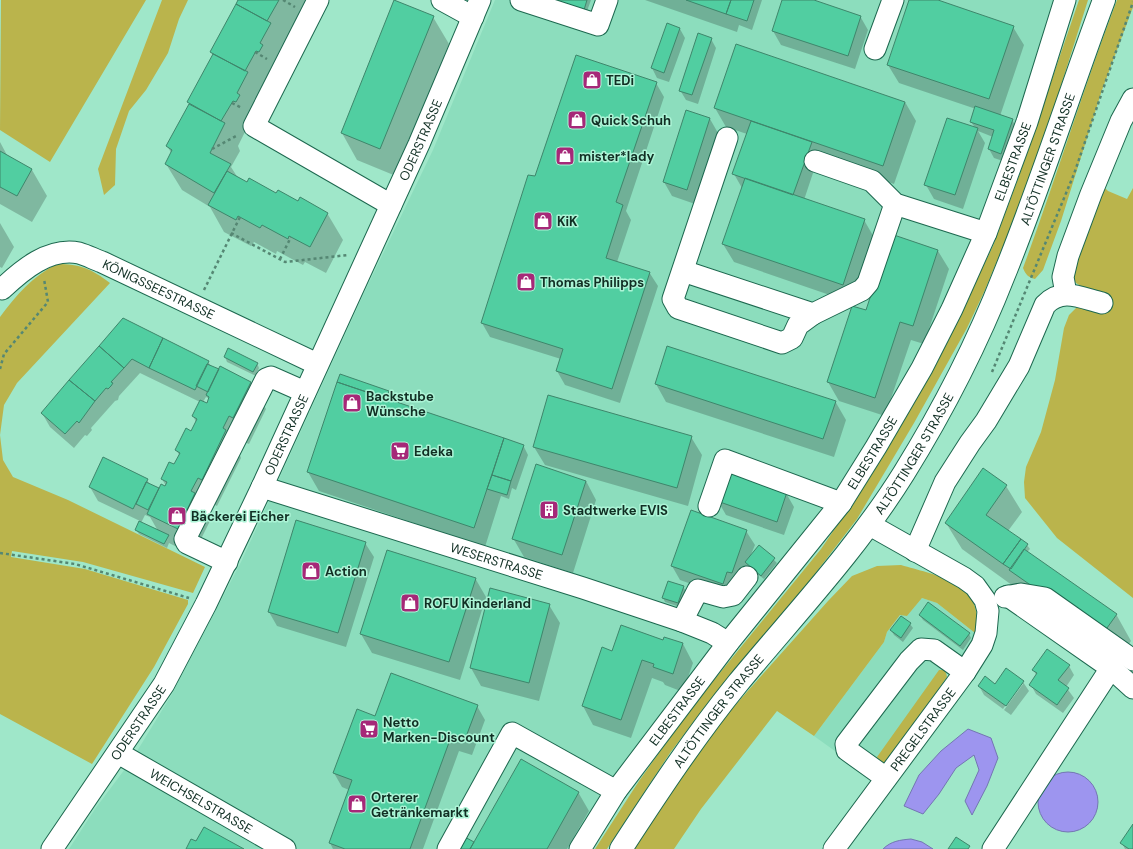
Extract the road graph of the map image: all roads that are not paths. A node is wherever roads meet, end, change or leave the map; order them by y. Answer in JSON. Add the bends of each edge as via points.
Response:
{"nodes":[{"id":1,"x":318,"y":0,"type":"edge"},
{"id":2,"x":442,"y":0,"type":"edge"},
{"id":3,"x":521,"y":0,"type":"edge"},
{"id":4,"x":607,"y":0,"type":"edge"},
{"id":5,"x":893,"y":0,"type":"edge"},
{"id":6,"x":1065,"y":0,"type":"edge"},
{"id":7,"x":1104,"y":0,"type":"edge"},
{"id":8,"x":476,"y":8,"type":"edge"},
{"id":9,"x":875,"y":49,"type":"dead end"},
{"id":10,"x":1133,"y":98,"type":"edge"},
{"id":11,"x":727,"y":138,"type":"dead end"},
{"id":12,"x":815,"y":161,"type":"dead end"},
{"id":13,"x":895,"y":204,"type":"junction"},
{"id":14,"x":391,"y":205,"type":"junction"},
{"id":15,"x":986,"y":233,"type":"junction"},
{"id":16,"x":683,"y":271,"type":"junction"},
{"id":17,"x":1,"y":289,"type":"edge"},
{"id":18,"x":1066,"y":294,"type":"junction"},
{"id":19,"x":1102,"y":303,"type":"dead end"},
{"id":20,"x":813,"y":314,"type":"junction"},
{"id":21,"x":317,"y":364,"type":"junction"},
{"id":22,"x":305,"y":392,"type":"junction"},
{"id":23,"x":262,"y":487,"type":"junction"},
{"id":24,"x":840,"y":503,"type":"junction"},
{"id":25,"x":708,"y":506,"type":"dead end"},
{"id":26,"x":870,"y":525,"type":"junction"},
{"id":27,"x":915,"y":551,"type":"junction"},
{"id":28,"x":227,"y":562,"type":"junction"},
{"id":29,"x":747,"y":577,"type":"dead end"},
{"id":30,"x":1008,"y":596,"type":"junction"},
{"id":31,"x":985,"y":600,"type":"junction"},
{"id":32,"x":682,"y":621,"type":"junction"},
{"id":33,"x":728,"y":643,"type":"junction"},
{"id":34,"x":1133,"y":660,"type":"edge"},
{"id":35,"x":1111,"y":668,"type":"junction"},
{"id":36,"x":965,"y":672,"type":"junction"},
{"id":37,"x":1133,"y":688,"type":"edge"},
{"id":38,"x":118,"y":753,"type":"junction"},
{"id":39,"x":886,"y":778,"type":"junction"},
{"id":40,"x":616,"y":791,"type":"junction"},
{"id":41,"x":52,"y":849,"type":"edge"},
{"id":42,"x":285,"y":849,"type":"edge"},
{"id":43,"x":448,"y":849,"type":"edge"},
{"id":44,"x":580,"y":849,"type":"edge"},
{"id":45,"x":621,"y":849,"type":"edge"},
{"id":46,"x":834,"y":849,"type":"edge"},
{"id":47,"x":993,"y":849,"type":"edge"}],
"edges":[{"from":1,"to":14,"type":"street","via":[[254,126]]},
{"from":2,"to":8,"type":"street"},
{"from":3,"to":4,"type":"street","via":[[598,25]]},
{"from":5,"to":9,"type":"street"},
{"from":6,"to":15,"type":"street","name":"ELBESTRASSE","via":[[1027,122]]},
{"from":7,"to":26,"type":"main road","name":"ALTÖTTINGER STRASSE","via":[[1041,180],[984,321],[934,422]]},
{"from":8,"to":14,"type":"street","name":"ODERSTRASSE"},
{"from":10,"to":18,"type":"street","via":[[1091,194],[1068,256],[1063,277]]},
{"from":11,"to":16,"type":"street"},
{"from":12,"to":13,"type":"street","via":[[872,181]]},
{"from":13,"to":15,"type":"street"},
{"from":13,"to":20,"type":"street","via":[[868,282],[862,290]]},
{"from":14,"to":21,"type":"street","name":"ODERSTRASSE"},
{"from":15,"to":24,"type":"street","name":"ELBESTRASSE","via":[[922,368]]},
{"from":16,"to":20,"type":"street"},
{"from":16,"to":20,"type":"street","via":[[673,299],[678,308],[782,343],[792,338],[798,325]]},
{"from":17,"to":21,"type":"street","name":"KÖNIGSSEESTRASSE","via":[[31,264],[64,253],[78,253]]},
{"from":18,"to":19,"type":"street"},
{"from":18,"to":27,"type":"street","via":[[1059,294],[1045,305],[1019,366],[945,482]]},
{"from":21,"to":22,"type":"street","name":"ODERSTRASSE"},
{"from":22,"to":23,"type":"street","name":"ODERSTRASSE"},
{"from":22,"to":28,"type":"street","via":[[271,377],[266,379],[185,539],[187,543]]},
{"from":23,"to":28,"type":"street","name":"ODERSTRASSE"},
{"from":23,"to":32,"type":"street","name":"WESERSTRASSE"},
{"from":24,"to":25,"type":"street","via":[[725,460]]},
{"from":24,"to":33,"type":"street","name":"ELBESTRASSE"},
{"from":26,"to":27,"type":"street"},
{"from":26,"to":45,"type":"main road","name":"ALTÖTTINGER STRASSE","via":[[738,684],[678,761]]},
{"from":27,"to":31,"type":"street","via":[[946,566],[975,586]]},
{"from":28,"to":38,"type":"street","name":"ODERSTRASSE","via":[[164,684]]},
{"from":29,"to":32,"type":"street","via":[[733,595],[723,597],[698,590]]},
{"from":30,"to":31,"type":"street"},
{"from":30,"to":34,"type":"street","via":[[1021,594],[1045,598]]},
{"from":30,"to":35,"type":"street"},
{"from":31,"to":36,"type":"street","name":"PREGELSTRASSE","via":[[988,611],[986,632],[982,645]]},
{"from":32,"to":33,"type":"street","name":"WESERSTRASSE","via":[[712,633]]},
{"from":33,"to":40,"type":"street","name":"ELBESTRASSE"},
{"from":35,"to":37,"type":"street"},
{"from":35,"to":47,"type":"street"},
{"from":36,"to":39,"type":"street","name":"PREGELSTRASSE"},
{"from":36,"to":39,"type":"street","via":[[934,650],[921,649],[846,744],[847,750]]},
{"from":38,"to":41,"type":"street","name":"ODERSTRASSE"},
{"from":38,"to":42,"type":"street","name":"WEICHSELSTRASSE"},
{"from":39,"to":46,"type":"street","name":"PREGELSTRASSE"},
{"from":40,"to":43,"type":"street","via":[[512,733]]},
{"from":40,"to":44,"type":"street","name":"ELBESTRASSE"}]}
